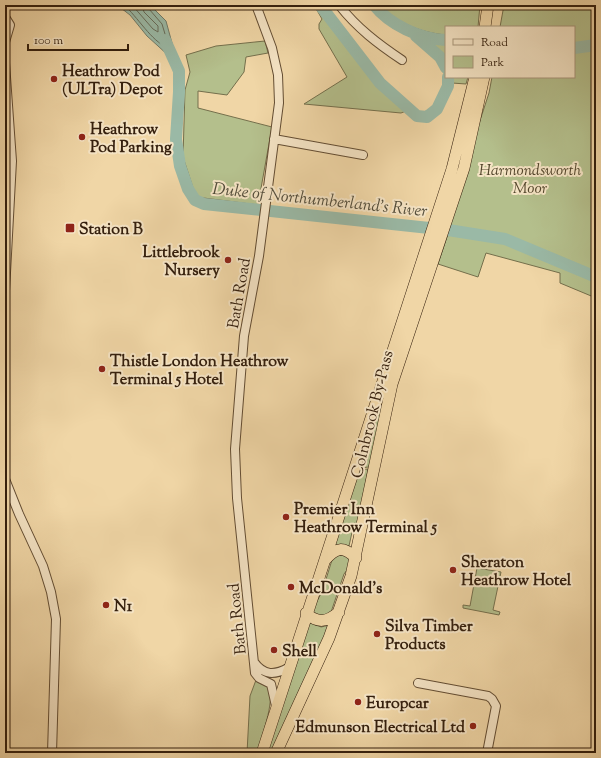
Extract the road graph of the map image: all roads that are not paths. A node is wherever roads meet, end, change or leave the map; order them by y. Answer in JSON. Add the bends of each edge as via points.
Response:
{"nodes":[{"id":1,"x":256,"y":5,"type":"edge"},
{"id":2,"x":339,"y":5,"type":"edge"},
{"id":3,"x":493,"y":6,"type":"edge"},
{"id":4,"x":5,"y":17,"type":"edge"},
{"id":5,"x":485,"y":26,"type":"edge"},
{"id":6,"x":492,"y":26,"type":"edge"},
{"id":7,"x":5,"y":42,"type":"edge"},
{"id":8,"x":402,"y":60,"type":"dead end"},
{"id":9,"x":5,"y":64,"type":"edge"},
{"id":10,"x":475,"y":78,"type":"edge"},
{"id":11,"x":484,"y":78,"type":"edge"},
{"id":12,"x":274,"y":139,"type":"junction"},
{"id":13,"x":8,"y":145,"type":"edge"},
{"id":14,"x":363,"y":156,"type":"dead end"},
{"id":15,"x":8,"y":161,"type":"junction"},
{"id":16,"x":12,"y":177,"type":"junction"},
{"id":17,"x":5,"y":188,"type":"edge"},
{"id":18,"x":439,"y":227,"type":"junction"},
{"id":19,"x":5,"y":291,"type":"edge"},
{"id":20,"x":5,"y":479,"type":"edge"},
{"id":21,"x":356,"y":558,"type":"junction"},
{"id":22,"x":323,"y":563,"type":"junction"},
{"id":23,"x":339,"y":612,"type":"junction"},
{"id":24,"x":306,"y":613,"type":"junction"},
{"id":25,"x":254,"y":662,"type":"junction"},
{"id":26,"x":288,"y":668,"type":"junction"},
{"id":27,"x":418,"y":683,"type":"dead end"},
{"id":28,"x":276,"y":708,"type":"junction"},
{"id":29,"x":52,"y":753,"type":"edge"},
{"id":30,"x":262,"y":753,"type":"edge"},
{"id":31,"x":276,"y":753,"type":"edge"},
{"id":32,"x":487,"y":753,"type":"edge"}],
"edges":[{"from":1,"to":12,"type":"street","name":"Bath Road","via":[[271,44],[278,75],[279,104]]},
{"from":2,"to":8,"type":"street","via":[[370,38]]},
{"from":3,"to":5,"type":"highway"},
{"from":3,"to":6,"type":"highway"},
{"from":4,"to":7,"type":"street","via":[[10,25]]},
{"from":9,"to":13,"type":"street"},
{"from":10,"to":18,"type":"highway","name":"Colnbrook By-Pass"},
{"from":11,"to":18,"type":"highway","name":"Colnbrook By-Pass","via":[[464,168]]},
{"from":12,"to":14,"type":"street"},
{"from":12,"to":25,"type":"street","name":"Bath Road","via":[[259,256],[244,336],[234,466]]},
{"from":13,"to":15,"type":"street"},
{"from":13,"to":16,"type":"street"},
{"from":15,"to":16,"type":"street"},
{"from":15,"to":17,"type":"street"},
{"from":16,"to":19,"type":"street"},
{"from":18,"to":21,"type":"highway","name":"Colnbrook By-Pass","via":[[392,384]]},
{"from":18,"to":22,"type":"highway","name":"Colnbrook By-Pass"},
{"from":20,"to":29,"type":"street","via":[[18,514],[43,566],[56,619]]},
{"from":21,"to":22,"type":"highway","via":[[346,550],[340,549],[332,552]]},
{"from":21,"to":23,"type":"highway","name":"Colnbrook By-Pass"},
{"from":22,"to":24,"type":"highway","name":"Colnbrook By-Pass"},
{"from":23,"to":24,"type":"highway","via":[[323,622],[313,619]]},
{"from":23,"to":31,"type":"highway","name":"Colnbrook By-Pass"},
{"from":24,"to":26,"type":"highway","name":"Colnbrook By-Pass"},
{"from":25,"to":26,"type":"street","name":"Bath Road","via":[[262,671],[270,674],[277,674]]},
{"from":25,"to":28,"type":"street","name":"Bath Road","via":[[257,676],[273,686]]},
{"from":26,"to":28,"type":"highway","name":"Colnbrook By-Pass"},
{"from":27,"to":32,"type":"street","via":[[488,696],[492,699],[496,706]]},
{"from":28,"to":30,"type":"highway","name":"Colnbrook By-Pass"}]}
